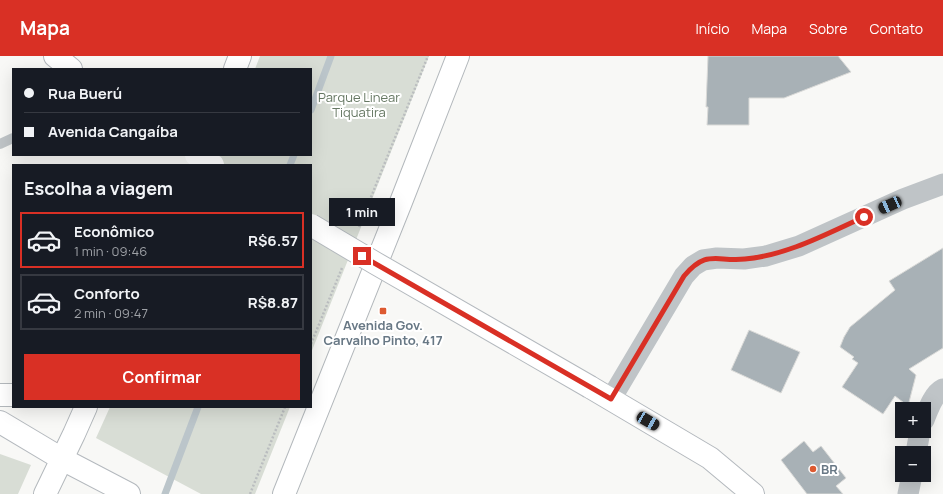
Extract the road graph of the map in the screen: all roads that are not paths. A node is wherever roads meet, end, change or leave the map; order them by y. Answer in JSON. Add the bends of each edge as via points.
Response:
{"nodes":[{"id":1,"x":55,"y":56,"type":"edge"},
{"id":2,"x":240,"y":56,"type":"edge"},
{"id":3,"x":458,"y":56,"type":"edge"},
{"id":4,"x":69,"y":68,"type":"edge"},
{"id":5,"x":235,"y":68,"type":"edge"},
{"id":6,"x":12,"y":138,"type":"edge"},
{"id":7,"x":0,"y":144,"type":"edge"},
{"id":8,"x":198,"y":156,"type":"edge"},
{"id":9,"x":211,"y":164,"type":"edge"},
{"id":10,"x":943,"y":184,"type":"edge"},
{"id":11,"x":312,"y":226,"type":"edge"},
{"id":12,"x":943,"y":389,"type":"edge"},
{"id":13,"x":0,"y":395,"type":"edge"},
{"id":14,"x":12,"y":395,"type":"edge"},
{"id":15,"x":611,"y":399,"type":"junction"},
{"id":16,"x":931,"y":403,"type":"edge"},
{"id":17,"x":86,"y":408,"type":"edge"},
{"id":18,"x":0,"y":422,"type":"edge"},
{"id":19,"x":62,"y":458,"type":"junction"},
{"id":20,"x":294,"y":471,"type":"junction"},
{"id":21,"x":911,"y":482,"type":"edge"},
{"id":22,"x":44,"y":494,"type":"edge"},
{"id":23,"x":129,"y":494,"type":"edge"},
{"id":24,"x":284,"y":494,"type":"edge"},
{"id":25,"x":301,"y":494,"type":"edge"},
{"id":26,"x":753,"y":494,"type":"edge"},
{"id":27,"x":908,"y":494,"type":"edge"}],
"edges":[{"from":1,"to":4,"type":"main road"},
{"from":2,"to":5,"type":"main road"},
{"from":3,"to":20,"type":"main road"},
{"from":6,"to":7,"type":"lane"},
{"from":8,"to":9,"type":"main road","bridge":true},
{"from":10,"to":15,"type":"street","via":[[903,199],[799,246],[766,256],[703,260],[693,266],[684,276]]},
{"from":11,"to":15,"type":"main road","bridge":true},
{"from":12,"to":16,"type":"street"},
{"from":13,"to":14,"type":"main road"},
{"from":15,"to":26,"type":"main road","via":[[710,458]]},
{"from":17,"to":19,"type":"main road"},
{"from":18,"to":19,"type":"main road"},
{"from":19,"to":22,"type":"main road"},
{"from":19,"to":23,"type":"main road"},
{"from":20,"to":24,"type":"main road"},
{"from":20,"to":25,"type":"main road"},
{"from":21,"to":27,"type":"street"}]}
